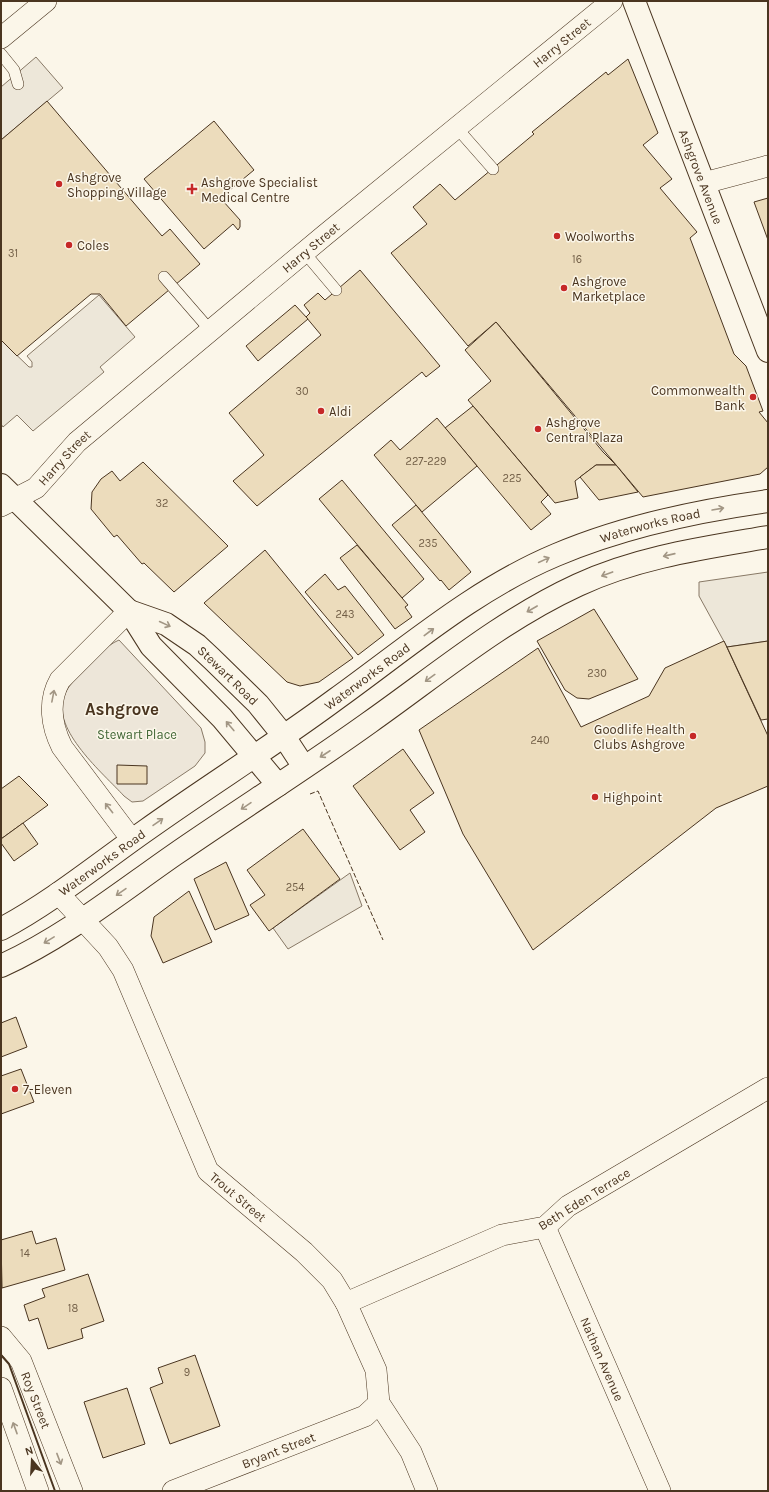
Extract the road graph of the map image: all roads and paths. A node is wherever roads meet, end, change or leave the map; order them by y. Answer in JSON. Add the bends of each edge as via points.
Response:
{"nodes":[{"id":1,"x":46,"y":1,"type":"edge"},
{"id":2,"x":612,"y":1,"type":"edge"},
{"id":3,"x":634,"y":1,"type":"edge"},
{"id":4,"x":1,"y":38,"type":"edge"},
{"id":5,"x":1,"y":54,"type":"edge"},
{"id":6,"x":18,"y":84,"type":"dead end"},
{"id":7,"x":456,"y":127,"type":"junction"},
{"id":8,"x":768,"y":166,"type":"edge"},
{"id":9,"x":493,"y":169,"type":"dead end"},
{"id":10,"x":704,"y":183,"type":"junction"},
{"id":11,"x":304,"y":252,"type":"junction"},
{"id":12,"x":164,"y":277,"type":"dead end"},
{"id":13,"x":336,"y":290,"type":"dead end"},
{"id":14,"x":210,"y":330,"type":"junction"},
{"id":15,"x":768,"y":351,"type":"edge"},
{"id":16,"x":6,"y":497,"type":"edge"},
{"id":17,"x":768,"y":501,"type":"edge"},
{"id":18,"x":768,"y":537,"type":"edge"},
{"id":19,"x":129,"y":611,"type":"junction"},
{"id":20,"x":283,"y":735,"type":"junction"},
{"id":21,"x":255,"y":756,"type":"junction"},
{"id":22,"x":304,"y":767,"type":"junction"},
{"id":23,"x":278,"y":785,"type":"junction"},
{"id":24,"x":132,"y":840,"type":"junction"},
{"id":25,"x":58,"y":893,"type":"junction"},
{"id":26,"x":82,"y":919,"type":"junction"},
{"id":27,"x":1,"y":929,"type":"edge"},
{"id":28,"x":1,"y":966,"type":"edge"},
{"id":29,"x":768,"y":1088,"type":"edge"},
{"id":30,"x":545,"y":1226,"type":"junction"},
{"id":31,"x":346,"y":1303,"type":"junction"},
{"id":32,"x":1,"y":1337,"type":"edge"},
{"id":33,"x":1,"y":1388,"type":"edge"},
{"id":34,"x":379,"y":1403,"type":"junction"},
{"id":35,"x":38,"y":1491,"type":"edge"},
{"id":36,"x":72,"y":1491,"type":"edge"},
{"id":37,"x":173,"y":1491,"type":"edge"},
{"id":38,"x":427,"y":1491,"type":"edge"},
{"id":39,"x":660,"y":1491,"type":"edge"}],
"edges":[{"from":1,"to":4,"type":"street"},
{"from":2,"to":7,"type":"street","name":"Harry Street"},
{"from":3,"to":10,"type":"main road","name":"Ashgrove Avenue"},
{"from":5,"to":6,"type":"lane","via":[[14,70]]},
{"from":7,"to":9,"type":"lane"},
{"from":7,"to":11,"type":"street","name":"Harry Street"},
{"from":8,"to":10,"type":"street"},
{"from":10,"to":15,"type":"main road","name":"Ashgrove Avenue"},
{"from":11,"to":13,"type":"lane"},
{"from":11,"to":14,"type":"street","name":"Harry Street"},
{"from":12,"to":14,"type":"lane"},
{"from":14,"to":16,"type":"street","name":"Harry Street","via":[[77,442],[36,488]]},
{"from":16,"to":19,"type":"main road","name":"Stewart Road"},
{"from":20,"to":17,"type":"main road","name":"Waterworks Road","one_way":true,"via":[[323,709],[461,608],[529,567],[589,542],[647,524]]},
{"from":18,"to":22,"type":"main road","one_way":true,"via":[[665,556],[579,584],[490,634]]},
{"from":19,"to":20,"type":"main road","name":"Stewart Road","one_way":true,"via":[[166,624],[197,645],[258,704]]},
{"from":21,"to":19,"type":"main road","name":"Stewart Road","one_way":true,"via":[[222,718],[150,646]]},
{"from":24,"to":19,"type":"street","one_way":true,"via":[[62,747],[53,722],[52,702],[60,680]]},
{"from":20,"to":21,"type":"main road","name":"Waterworks Road"},
{"from":20,"to":22,"type":"main road","name":"Stewart Road"},
{"from":21,"to":23,"type":"main road","name":"Stewart Road"},
{"from":24,"to":21,"type":"main road","name":"Waterworks Road","one_way":true},
{"from":22,"to":23,"type":"main road"},
{"from":23,"to":26,"type":"main road","one_way":true},
{"from":24,"to":25,"type":"main road","name":"Waterworks Road"},
{"from":25,"to":26,"type":"street","name":"Trout Street"},
{"from":25,"to":27,"type":"main road","name":"Waterworks Road"},
{"from":26,"to":28,"type":"main road","one_way":true},
{"from":26,"to":31,"type":"street","name":"Trout Street","via":[[108,947],[122,970],[208,1171],[304,1252],[332,1280]]},
{"from":29,"to":30,"type":"street","name":"Beth Eden Terrace","via":[[568,1206]]},
{"from":30,"to":31,"type":"street","name":"Beth Eden Terrace","via":[[502,1235]]},
{"from":30,"to":39,"type":"street","name":"Nathan Avenue"},
{"from":31,"to":34,"type":"street","name":"Trout Street","via":[[376,1370]]},
{"from":32,"to":36,"type":"street","name":"Roy Street","one_way":true,"via":[[21,1361]]},
{"from":35,"to":33,"type":"street","one_way":true},
{"from":34,"to":37,"type":"street","name":"Bryant Street","via":[[365,1416]]},
{"from":34,"to":38,"type":"street","name":"Trout Street","via":[[411,1452]]}]}
